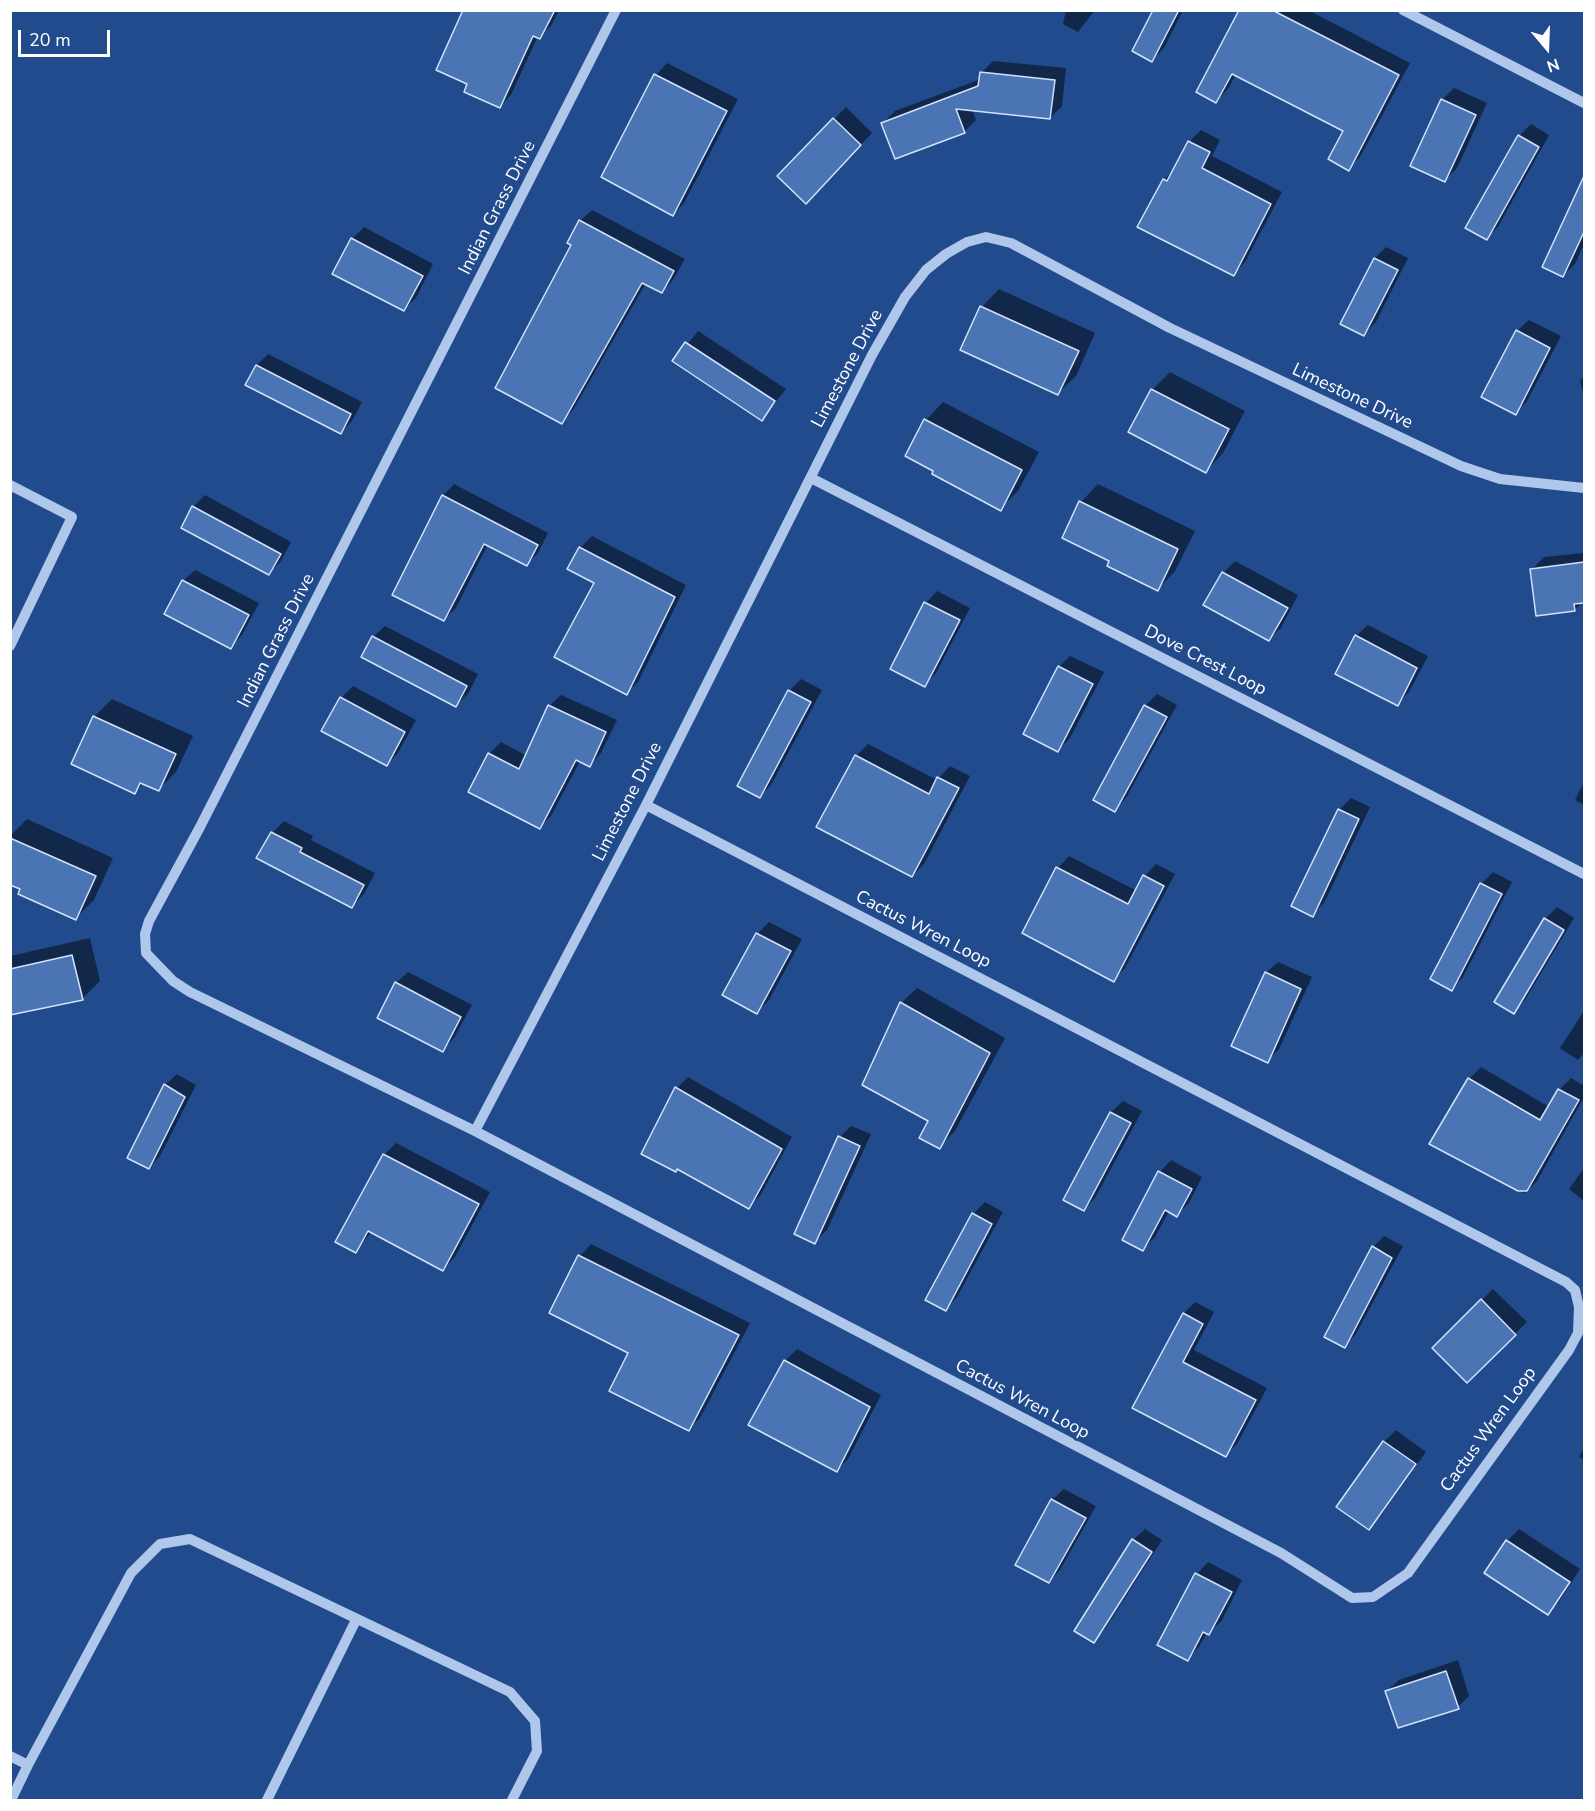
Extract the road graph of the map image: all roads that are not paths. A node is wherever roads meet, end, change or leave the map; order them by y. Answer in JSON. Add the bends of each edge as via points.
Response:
{"nodes":[{"id":1,"x":616,"y":10,"type":"edge"},
{"id":2,"x":1403,"y":10,"type":"edge"},
{"id":3,"x":1584,"y":103,"type":"edge"},
{"id":4,"x":811,"y":478,"type":"junction"},
{"id":5,"x":10,"y":485,"type":"edge"},
{"id":6,"x":1584,"y":488,"type":"edge"},
{"id":7,"x":10,"y":646,"type":"edge"},
{"id":8,"x":646,"y":805,"type":"junction"},
{"id":9,"x":1584,"y":874,"type":"edge"},
{"id":10,"x":475,"y":1131,"type":"junction"},
{"id":11,"x":356,"y":1620,"type":"junction"},
{"id":12,"x":10,"y":1756,"type":"edge"},
{"id":13,"x":27,"y":1765,"type":"junction"},
{"id":14,"x":11,"y":1800,"type":"edge"},
{"id":15,"x":267,"y":1800,"type":"edge"},
{"id":16,"x":512,"y":1800,"type":"edge"}],
"edges":[{"from":1,"to":10,"type":"street","name":"Indian Grass Drive","via":[[145,934],[146,953],[172,981],[190,992]]},
{"from":2,"to":3,"type":"street"},
{"from":4,"to":6,"type":"street","name":"Limestone Drive","via":[[905,297],[926,270],[946,254],[986,237],[1011,243],[1181,333],[1461,466],[1500,479]]},
{"from":4,"to":8,"type":"street","name":"Limestone Drive"},
{"from":4,"to":9,"type":"street","name":"Dove Crest Loop"},
{"from":5,"to":7,"type":"street","via":[[72,517]]},
{"from":8,"to":10,"type":"street","name":"Limestone Drive"},
{"from":8,"to":10,"type":"street","name":"Cactus Wren Loop","via":[[1566,1282],[1575,1290],[1580,1307],[1578,1333],[1407,1573],[1373,1597],[1352,1598],[1281,1553]]},
{"from":11,"to":13,"type":"street","via":[[190,1539],[160,1544],[131,1573]]},
{"from":11,"to":15,"type":"street"},
{"from":11,"to":16,"type":"street","via":[[510,1692],[535,1721],[537,1751]]},
{"from":12,"to":13,"type":"street"},
{"from":13,"to":14,"type":"street"}]}
